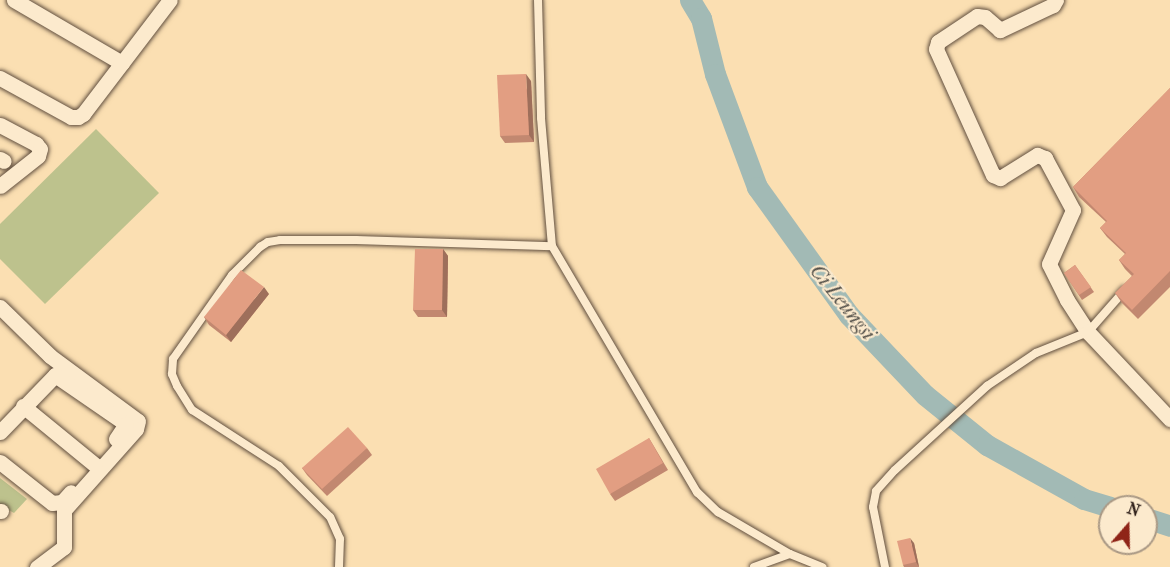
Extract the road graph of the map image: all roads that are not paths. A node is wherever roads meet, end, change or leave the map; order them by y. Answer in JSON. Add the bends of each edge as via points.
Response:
{"nodes":[{"id":1,"x":14,"y":0,"type":"edge"},
{"id":2,"x":170,"y":0,"type":"edge"},
{"id":3,"x":538,"y":0,"type":"edge"},
{"id":4,"x":1056,"y":0,"type":"edge"},
{"id":5,"x":122,"y":63,"type":"junction"},
{"id":6,"x":0,"y":78,"type":"edge"},
{"id":7,"x":0,"y":125,"type":"edge"},
{"id":8,"x":0,"y":186,"type":"edge"},
{"id":9,"x":552,"y":246,"type":"junction"},
{"id":10,"x":1130,"y":284,"type":"edge"},
{"id":11,"x":0,"y":307,"type":"edge"},
{"id":12,"x":1088,"y":332,"type":"junction"},
{"id":13,"x":23,"y":406,"type":"junction"},
{"id":14,"x":1170,"y":419,"type":"edge"},
{"id":15,"x":0,"y":432,"type":"edge"},
{"id":16,"x":0,"y":462,"type":"edge"},
{"id":17,"x":95,"y":465,"type":"junction"},
{"id":18,"x":790,"y":554,"type":"junction"},
{"id":19,"x":37,"y":567,"type":"edge"},
{"id":20,"x":339,"y":567,"type":"edge"},
{"id":21,"x":754,"y":567,"type":"edge"},
{"id":22,"x":823,"y":567,"type":"edge"},
{"id":23,"x":885,"y":567,"type":"edge"}],
"edges":[{"from":1,"to":5,"type":"street"},
{"from":2,"to":5,"type":"street"},
{"from":3,"to":9,"type":"lane","via":[[541,118]]},
{"from":4,"to":12,"type":"street","via":[[1000,30],[977,15],[935,47],[993,176],[1000,178],[1035,156],[1043,156],[1072,206],[1072,216],[1049,264]]},
{"from":5,"to":6,"type":"street","via":[[78,117],[70,117]]},
{"from":7,"to":8,"type":"street","via":[[40,149],[38,156]]},
{"from":9,"to":18,"type":"lane","via":[[697,492],[717,512]]},
{"from":9,"to":20,"type":"lane","via":[[357,240],[268,242],[232,275],[173,359],[172,374],[192,410],[279,466],[330,517],[340,539]]},
{"from":10,"to":12,"type":"lane"},
{"from":11,"to":19,"type":"street","via":[[50,356],[138,421],[136,429],[64,510],[64,548]]},
{"from":12,"to":14,"type":"street"},
{"from":12,"to":23,"type":"lane","via":[[1036,353],[987,386],[876,491],[873,507]]},
{"from":13,"to":15,"type":"street"},
{"from":13,"to":17,"type":"street"},
{"from":13,"to":17,"type":"street","via":[[55,375],[126,424]]},
{"from":16,"to":17,"type":"street","via":[[57,503]]},
{"from":18,"to":21,"type":"lane"},
{"from":18,"to":22,"type":"lane"}]}
